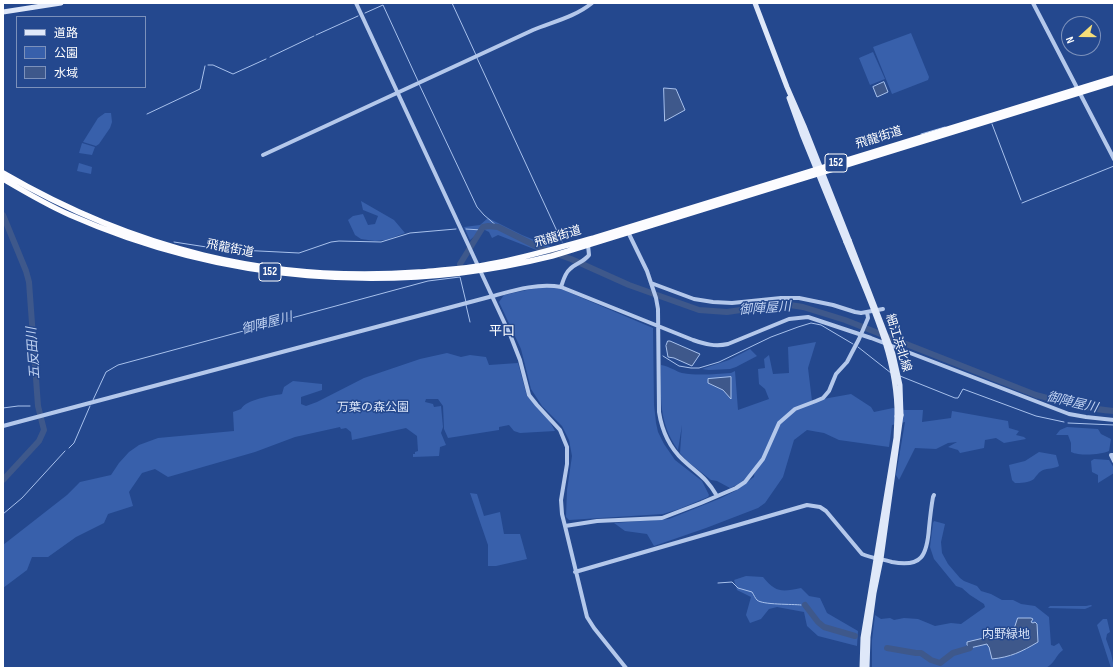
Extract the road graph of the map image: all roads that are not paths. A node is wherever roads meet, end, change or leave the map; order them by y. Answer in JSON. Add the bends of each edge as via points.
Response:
{"nodes":[{"id":1,"x":61,"y":3,"type":"edge"},
{"id":2,"x":356,"y":3,"type":"edge"},
{"id":3,"x":592,"y":3,"type":"edge"},
{"id":4,"x":755,"y":3,"type":"edge"},
{"id":5,"x":1033,"y":3,"type":"edge"},
{"id":6,"x":3,"y":12,"type":"edge"},
{"id":7,"x":1114,"y":78,"type":"edge"},
{"id":8,"x":1114,"y":82,"type":"edge"},
{"id":9,"x":1079,"y":91,"type":"junction"},
{"id":10,"x":398,"y":92,"type":"junction"},
{"id":11,"x":263,"y":154,"type":"dead end"},
{"id":12,"x":1114,"y":159,"type":"edge"},
{"id":13,"x":819,"y":170,"type":"junction"},
{"id":14,"x":3,"y":173,"type":"edge"},
{"id":15,"x":3,"y":179,"type":"edge"},
{"id":16,"x":627,"y":231,"type":"junction"},
{"id":17,"x":588,"y":245,"type":"junction"},
{"id":18,"x":480,"y":268,"type":"junction"},
{"id":19,"x":652,"y":284,"type":"junction"},
{"id":20,"x":561,"y":287,"type":"junction"},
{"id":21,"x":493,"y":296,"type":"junction"},
{"id":22,"x":883,"y":310,"type":"dead end"},
{"id":23,"x":867,"y":312,"type":"junction"},
{"id":24,"x":658,"y":326,"type":"junction"},
{"id":25,"x":861,"y":333,"type":"junction"},
{"id":26,"x":1114,"y":420,"type":"edge"},
{"id":27,"x":3,"y":426,"type":"edge"},
{"id":28,"x":1114,"y":455,"type":"edge"},
{"id":29,"x":1114,"y":461,"type":"edge"},
{"id":30,"x":934,"y":495,"type":"dead end"},
{"id":31,"x":717,"y":496,"type":"junction"},
{"id":32,"x":565,"y":526,"type":"junction"},
{"id":33,"x":878,"y":559,"type":"junction"},
{"id":34,"x":575,"y":572,"type":"junction"},
{"id":35,"x":626,"y":668,"type":"edge"},
{"id":36,"x":862,"y":668,"type":"edge"},
{"id":37,"x":867,"y":668,"type":"edge"}],
"edges":[{"from":1,"to":6,"type":"main road"},
{"from":2,"to":10,"type":"street"},
{"from":3,"to":10,"type":"street","via":[[574,14]]},
{"from":4,"to":13,"type":"main road","name":"細江浜北線","via":[[797,121]]},
{"from":5,"to":9,"type":"street"},
{"from":7,"to":9,"type":"highway","name":"飛龍街道","number":"152"},
{"from":8,"to":9,"type":"highway","name":"飛龍街道","number":"152"},
{"from":9,"to":12,"type":"street"},
{"from":9,"to":13,"type":"highway","name":"飛龍街道","number":"152"},
{"from":10,"to":11,"type":"street"},
{"from":10,"to":18,"type":"street"},
{"from":13,"to":16,"type":"highway","name":"飛龍街道","number":"152"},
{"from":13,"to":33,"type":"main road","name":"細江浜北線","bridge":true,"via":[[890,357],[896,388],[899,416]]},
{"from":14,"to":18,"type":"highway","name":"飛龍街道","number":"152","via":[[33,190],[129,233],[177,249],[229,261],[311,272],[366,274]]},
{"from":15,"to":18,"type":"highway","name":"飛龍街道","number":"152","via":[[68,215],[118,235],[225,265],[308,276],[361,279],[440,276]]},
{"from":16,"to":17,"type":"highway","name":"飛龍街道","number":"152"},
{"from":16,"to":18,"type":"highway","name":"飛龍街道","number":"152"},
{"from":16,"to":19,"type":"street"},
{"from":17,"to":18,"type":"highway","name":"飛龍街道","number":"152","via":[[552,256]]},
{"from":17,"to":20,"type":"street","via":[[589,255],[570,269]]},
{"from":18,"to":21,"type":"street"},
{"from":19,"to":23,"type":"street","via":[[694,299],[713,302],[798,298],[855,312]]},
{"from":19,"to":24,"type":"street","via":[[658,309]]},
{"from":20,"to":21,"type":"street","via":[[543,285]]},
{"from":20,"to":24,"type":"street"},
{"from":21,"to":27,"type":"street"},
{"from":21,"to":32,"type":"street","via":[[515,346],[529,395],[558,427],[565,442],[568,459],[561,500]]},
{"from":22,"to":23,"type":"street"},
{"from":23,"to":25,"type":"street","via":[[868,318]]},
{"from":24,"to":25,"type":"street","via":[[704,344],[716,346],[728,344],[799,317],[817,319]]},
{"from":24,"to":31,"type":"street","via":[[659,412],[662,428],[676,452],[705,478]]},
{"from":25,"to":26,"type":"street","via":[[1069,414]]},
{"from":25,"to":31,"type":"street","via":[[847,362],[836,374],[823,398],[795,409],[779,423],[763,459],[751,476],[742,484]]},
{"from":28,"to":29,"type":"street","via":[[1111,455]]},
{"from":30,"to":33,"type":"street","via":[[928,544],[923,556],[907,564]]},
{"from":31,"to":32,"type":"street","via":[[662,518],[597,521]]},
{"from":32,"to":34,"type":"street"},
{"from":33,"to":34,"type":"street","via":[[862,554],[826,511],[820,507],[807,505]]},
{"from":33,"to":36,"type":"main road","name":"細江浜北線","via":[[863,638]]},
{"from":33,"to":37,"type":"main road","name":"細江浜北線","via":[[868,636]]},
{"from":34,"to":35,"type":"street","via":[[588,621]]}]}
